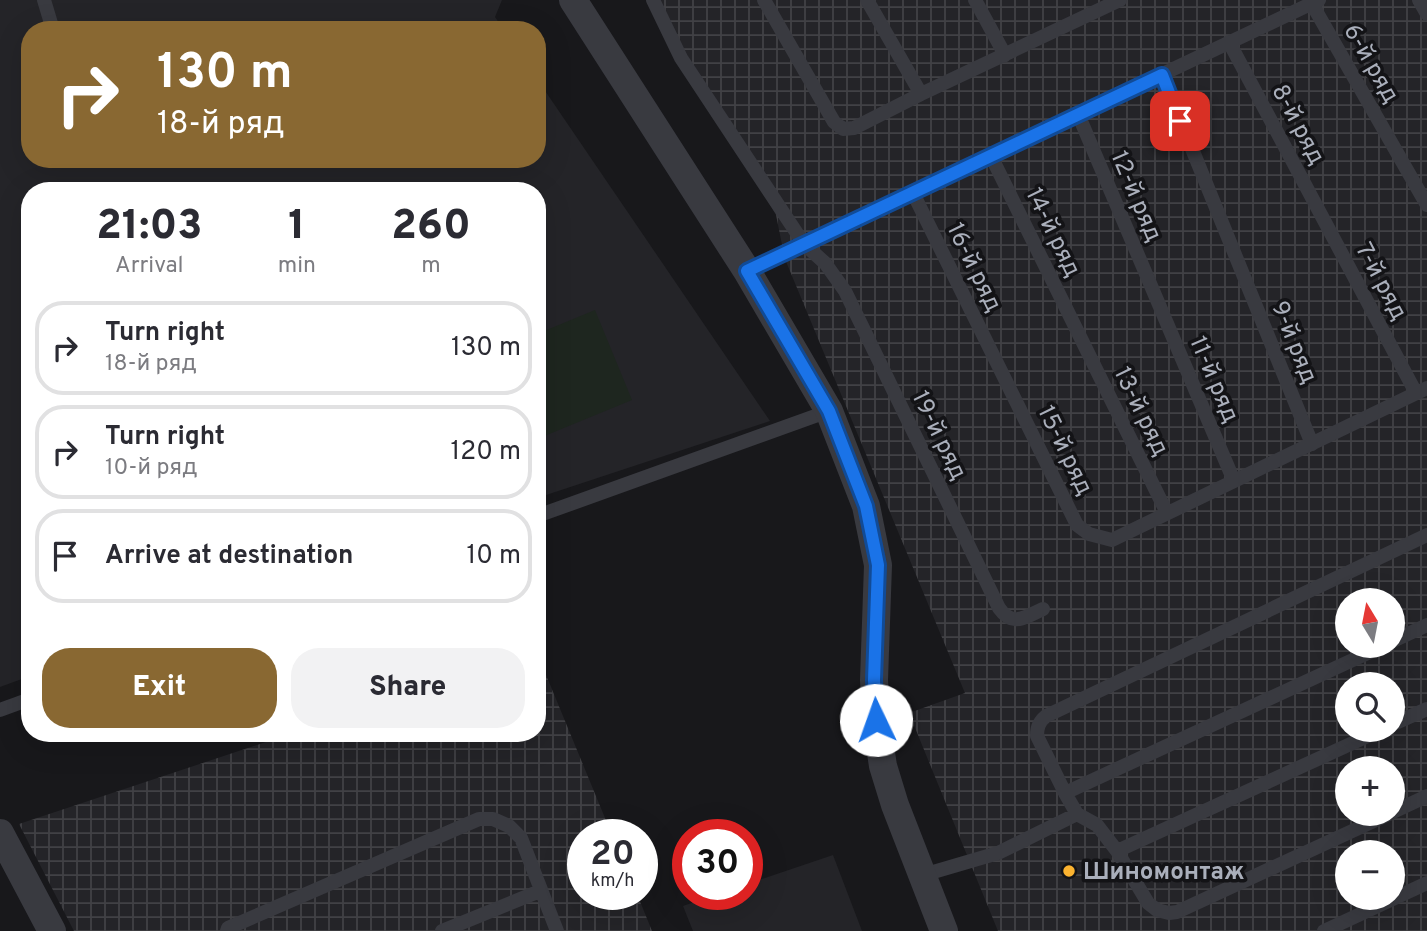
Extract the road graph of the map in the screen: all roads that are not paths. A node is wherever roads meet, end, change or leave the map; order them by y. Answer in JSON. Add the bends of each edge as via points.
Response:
{"nodes":[{"id":1,"x":44,"y":0,"type":"edge"},
{"id":2,"x":573,"y":0,"type":"edge"},
{"id":3,"x":653,"y":0,"type":"edge"},
{"id":4,"x":764,"y":0,"type":"edge"},
{"id":5,"x":867,"y":0,"type":"edge"},
{"id":6,"x":975,"y":0,"type":"edge"},
{"id":7,"x":1120,"y":0,"type":"edge"},
{"id":8,"x":1419,"y":0,"type":"edge"},
{"id":9,"x":1315,"y":2,"type":"edge"},
{"id":10,"x":1091,"y":6,"type":"edge"},
{"id":11,"x":1427,"y":14,"type":"edge"},
{"id":12,"x":50,"y":21,"type":"edge"},
{"id":13,"x":1230,"y":42,"type":"junction"},
{"id":14,"x":1005,"y":55,"type":"junction"},
{"id":15,"x":1162,"y":75,"type":"junction"},
{"id":16,"x":921,"y":94,"type":"junction"},
{"id":17,"x":1079,"y":114,"type":"junction"},
{"id":18,"x":991,"y":156,"type":"junction"},
{"id":19,"x":913,"y":192,"type":"junction"},
{"id":20,"x":1427,"y":205,"type":"edge"},
{"id":21,"x":1328,"y":228,"type":"joint"},
{"id":22,"x":804,"y":244,"type":"junction"},
{"id":23,"x":747,"y":271,"type":"junction"},
{"id":24,"x":1155,"y":295,"type":"joint"},
{"id":25,"x":1076,"y":329,"type":"joint"},
{"id":26,"x":996,"y":361,"type":"joint"},
{"id":27,"x":1422,"y":391,"type":"edge"},
{"id":28,"x":829,"y":411,"type":"junction"},
{"id":29,"x":1312,"y":444,"type":"junction"},
{"id":30,"x":1234,"y":481,"type":"junction"},
{"id":31,"x":546,"y":513,"type":"edge"},
{"id":32,"x":1167,"y":513,"type":"junction"},
{"id":33,"x":1427,"y":535,"type":"edge"},
{"id":34,"x":1043,"y":609,"type":"dead end"},
{"id":35,"x":1427,"y":625,"type":"edge"},
{"id":36,"x":1405,"y":635,"type":"edge"},
{"id":37,"x":1357,"y":658,"type":"edge"},
{"id":38,"x":21,"y":702,"type":"edge"},
{"id":39,"x":1427,"y":709,"type":"edge"},
{"id":40,"x":0,"y":710,"type":"edge"},
{"id":41,"x":1405,"y":719,"type":"edge"},
{"id":42,"x":1355,"y":742,"type":"edge"},
{"id":43,"x":1065,"y":793,"type":"junction"},
{"id":44,"x":1427,"y":796,"type":"edge"},
{"id":45,"x":1405,"y":806,"type":"edge"},
{"id":46,"x":1077,"y":814,"type":"junction"},
{"id":47,"x":1363,"y":826,"type":"edge"},
{"id":48,"x":0,"y":832,"type":"edge"},
{"id":49,"x":1117,"y":851,"type":"junction"},
{"id":50,"x":923,"y":875,"type":"junction"},
{"id":51,"x":1427,"y":883,"type":"edge"},
{"id":52,"x":540,"y":891,"type":"junction"},
{"id":53,"x":52,"y":931,"type":"edge"},
{"id":54,"x":227,"y":931,"type":"edge"},
{"id":55,"x":442,"y":931,"type":"edge"},
{"id":56,"x":556,"y":931,"type":"edge"},
{"id":57,"x":944,"y":931,"type":"edge"},
{"id":58,"x":1324,"y":931,"type":"edge"}],
"edges":[{"from":1,"to":12,"type":"lane"},
{"from":2,"to":23,"type":"street"},
{"from":3,"to":22,"type":"lane","via":[[681,58]]},
{"from":4,"to":16,"type":"lane","via":[[834,122],[843,129],[854,128]]},
{"from":5,"to":16,"type":"lane"},
{"from":6,"to":14,"type":"lane"},
{"from":7,"to":10,"type":"lane"},
{"from":8,"to":11,"type":"lane"},
{"from":9,"to":13,"type":"lane"},
{"from":9,"to":20,"type":"lane","name":"6-й ряд"},
{"from":10,"to":14,"type":"lane"},
{"from":13,"to":15,"type":"lane"},
{"from":13,"to":21,"type":"lane","name":"8-й ряд"},
{"from":14,"to":16,"type":"lane"},
{"from":15,"to":17,"type":"lane"},
{"from":15,"to":29,"type":"lane","name":"9-й ряд"},
{"from":17,"to":18,"type":"lane"},
{"from":17,"to":24,"type":"lane","name":"12-й ряд"},
{"from":18,"to":19,"type":"lane"},
{"from":18,"to":25,"type":"lane","name":"14-й ряд"},
{"from":19,"to":22,"type":"lane"},
{"from":19,"to":26,"type":"lane","name":"16-й ряд"},
{"from":21,"to":27,"type":"lane","name":"7-й ряд"},
{"from":22,"to":23,"type":"lane"},
{"from":22,"to":34,"type":"lane","name":"19-й ряд","via":[[845,291],[999,608],[1012,620]]},
{"from":23,"to":28,"type":"street"},
{"from":24,"to":30,"type":"lane","name":"11-й ряд"},
{"from":25,"to":32,"type":"lane","name":"13-й ряд"},
{"from":26,"to":32,"type":"lane","name":"15-й ряд","via":[[1077,525],[1089,534],[1112,540]]},
{"from":27,"to":29,"type":"lane"},
{"from":28,"to":31,"type":"lane"},
{"from":28,"to":50,"type":"street","via":[[866,506],[878,565],[874,680],[883,766]]},
{"from":29,"to":30,"type":"lane"},
{"from":30,"to":32,"type":"lane"},
{"from":33,"to":43,"type":"lane","via":[[1046,716],[1037,736]]},
{"from":35,"to":36,"type":"lane"},
{"from":37,"to":43,"type":"lane"},
{"from":38,"to":40,"type":"lane"},
{"from":39,"to":41,"type":"lane"},
{"from":42,"to":49,"type":"lane"},
{"from":43,"to":46,"type":"lane"},
{"from":44,"to":45,"type":"lane"},
{"from":46,"to":49,"type":"lane","via":[[1097,825]]},
{"from":46,"to":50,"type":"lane","via":[[998,853]]},
{"from":47,"to":49,"type":"lane","via":[[1169,913],[1148,903]]},
{"from":48,"to":53,"type":"street"},
{"from":50,"to":57,"type":"street"},
{"from":51,"to":58,"type":"lane"},
{"from":52,"to":54,"type":"lane","via":[[521,838],[493,819],[479,820]]},
{"from":52,"to":55,"type":"lane"},
{"from":52,"to":56,"type":"lane"}]}
